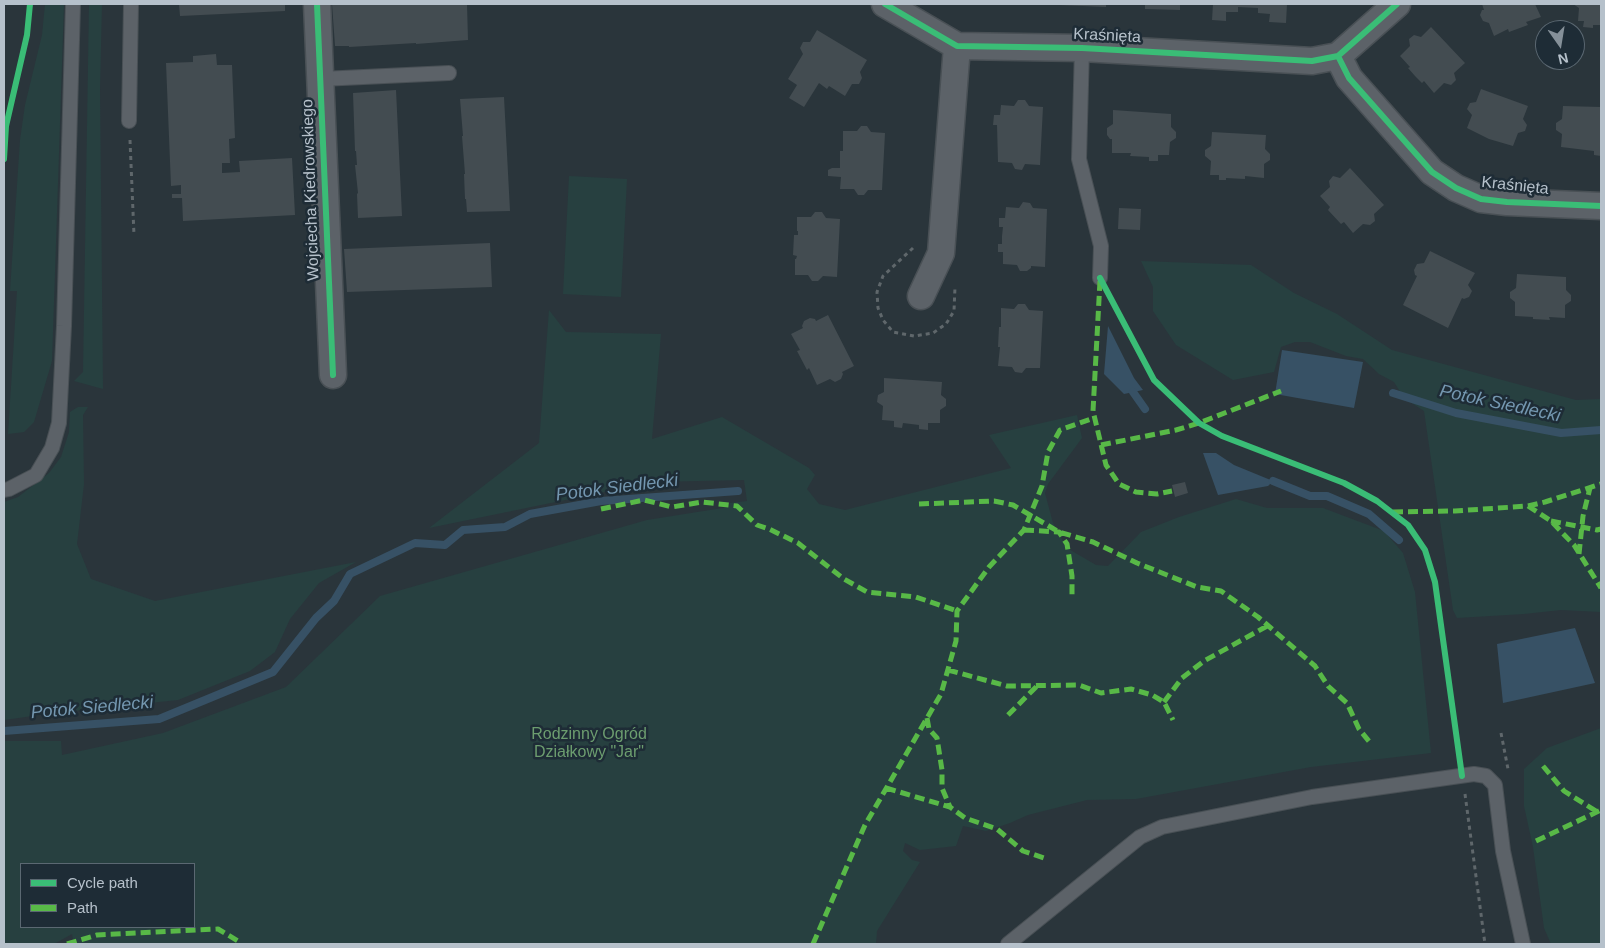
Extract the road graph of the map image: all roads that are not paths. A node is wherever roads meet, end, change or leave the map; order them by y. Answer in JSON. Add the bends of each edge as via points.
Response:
{"nodes":[{"id":1,"x":73,"y":4,"type":"edge"},
{"id":2,"x":131,"y":4,"type":"edge"},
{"id":3,"x":317,"y":4,"type":"edge"},
{"id":4,"x":885,"y":4,"type":"edge"},
{"id":5,"x":1397,"y":4,"type":"edge"},
{"id":6,"x":957,"y":46,"type":"junction"},
{"id":7,"x":1082,"y":48,"type":"junction"},
{"id":8,"x":1338,"y":56,"type":"junction"},
{"id":9,"x":449,"y":73,"type":"dead end"},
{"id":10,"x":321,"y":79,"type":"junction"},
{"id":11,"x":129,"y":121,"type":"road end"},
{"id":12,"x":1601,"y":206,"type":"edge"},
{"id":13,"x":1100,"y":278,"type":"dead end"},
{"id":14,"x":921,"y":296,"type":"dead end"},
{"id":15,"x":332,"y":375,"type":"dead end"},
{"id":16,"x":4,"y":490,"type":"edge"},
{"id":17,"x":1008,"y":944,"type":"edge"},
{"id":18,"x":1523,"y":944,"type":"edge"}],
"edges":[{"from":1,"to":16,"type":"lane","via":[[59,423],[52,448],[36,475]]},
{"from":2,"to":11,"type":"lane"},
{"from":3,"to":10,"type":"street","name":"Wojciecha Kiedrowskiego"},
{"from":4,"to":6,"type":"street","name":"Kraśnięta"},
{"from":5,"to":8,"type":"street"},
{"from":6,"to":7,"type":"street","name":"Kraśnięta"},
{"from":6,"to":14,"type":"street","via":[[941,253]]},
{"from":7,"to":8,"type":"street","name":"Kraśnięta","via":[[1312,61]]},
{"from":7,"to":13,"type":"lane","via":[[1079,159],[1101,246]]},
{"from":8,"to":12,"type":"street","name":"Kraśnięta","via":[[1349,78],[1419,158],[1432,172],[1456,188],[1481,199]]},
{"from":9,"to":10,"type":"lane"},
{"from":10,"to":15,"type":"street","name":"Wojciecha Kiedrowskiego"},
{"from":17,"to":18,"type":"lane","via":[[1140,837],[1162,827],[1312,797],[1474,774],[1486,776],[1495,786],[1503,851]]}]}
